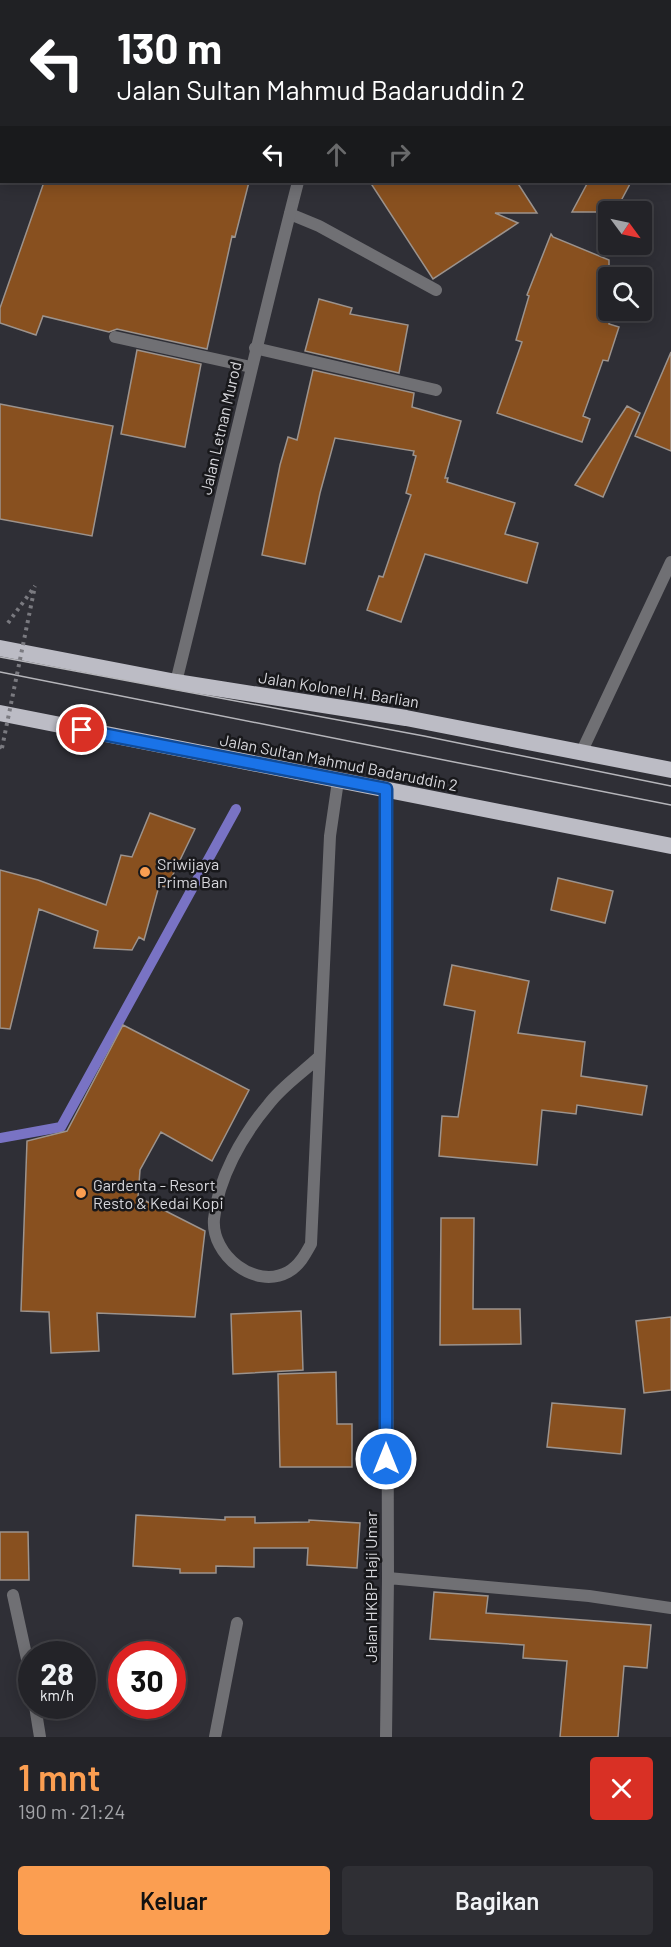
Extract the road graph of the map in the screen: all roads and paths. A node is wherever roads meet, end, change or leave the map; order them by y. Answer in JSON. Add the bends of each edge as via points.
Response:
{"nodes":[{"id":1,"x":298,"y":183,"type":"edge"},
{"id":2,"x":290,"y":214,"type":"junction"},
{"id":3,"x":436,"y":290,"type":"dead end"},
{"id":4,"x":115,"y":337,"type":"dead end"},
{"id":5,"x":255,"y":348,"type":"junction"},
{"id":6,"x":251,"y":366,"type":"junction"},
{"id":7,"x":436,"y":390,"type":"dead end"},
{"id":8,"x":671,"y":562,"type":"edge"},
{"id":9,"x":7,"y":624,"type":"dead end"},
{"id":10,"x":0,"y":648,"type":"edge"},
{"id":11,"x":176,"y":682,"type":"junction"},
{"id":12,"x":0,"y":713,"type":"edge"},
{"id":13,"x":1,"y":747,"type":"edge"},
{"id":14,"x":581,"y":753,"type":"junction"},
{"id":15,"x":671,"y":770,"type":"edge"},
{"id":16,"x":338,"y":781,"type":"junction"},
{"id":17,"x":386,"y":789,"type":"junction"},
{"id":18,"x":671,"y":846,"type":"edge"},
{"id":19,"x":318,"y":1058,"type":"junction"},
{"id":20,"x":388,"y":1578,"type":"junction"},
{"id":21,"x":13,"y":1595,"type":"dead end"},
{"id":22,"x":671,"y":1608,"type":"edge"},
{"id":23,"x":237,"y":1623,"type":"dead end"},
{"id":24,"x":23,"y":1641,"type":"edge"},
{"id":25,"x":37,"y":1719,"type":"edge"},
{"id":26,"x":40,"y":1737,"type":"edge"},
{"id":27,"x":215,"y":1737,"type":"edge"},
{"id":28,"x":386,"y":1737,"type":"edge"}],
"edges":[{"from":1,"to":2,"type":"street","name":"Jalan Letnan Murod"},
{"from":2,"to":3,"type":"street","via":[[319,225]]},
{"from":2,"to":5,"type":"street","name":"Jalan Letnan Murod"},
{"from":4,"to":6,"type":"street"},
{"from":5,"to":6,"type":"street","name":"Jalan Letnan Murod"},
{"from":5,"to":7,"type":"street"},
{"from":6,"to":11,"type":"street","name":"Jalan Letnan Murod"},
{"from":8,"to":14,"type":"street"},
{"from":9,"to":13,"type":"path","bridge":true,"via":[[35,586]]},
{"from":10,"to":11,"type":"highway","name":"Jalan Kolonel H. Barlian"},
{"from":11,"to":14,"type":"highway","name":"Jalan Kolonel H. Barlian","via":[[406,718]]},
{"from":12,"to":16,"type":"highway","name":"Jalan Sultan Mahmud Badaruddin 2"},
{"from":14,"to":15,"type":"highway","name":"Jalan Kolonel H. Barlian"},
{"from":16,"to":17,"type":"highway","name":"Jalan Sultan Mahmud Badaruddin 2"},
{"from":16,"to":19,"type":"street","via":[[330,836]]},
{"from":17,"to":18,"type":"highway","name":"Jalan Sultan Mahmud Badaruddin 2"},
{"from":17,"to":20,"type":"street","name":"Jalan HKBP Haji Umar"},
{"from":19,"to":19,"type":"street","via":[[311,1244],[289,1272],[270,1278],[257,1275],[226,1258],[216,1243],[214,1221],[220,1188],[268,1103]]},
{"from":20,"to":22,"type":"street","via":[[589,1596]]},
{"from":20,"to":28,"type":"street","name":"Jalan HKBP Haji Umar"},
{"from":21,"to":24,"type":"street"},
{"from":23,"to":27,"type":"street"},
{"from":25,"to":26,"type":"street"}]}
